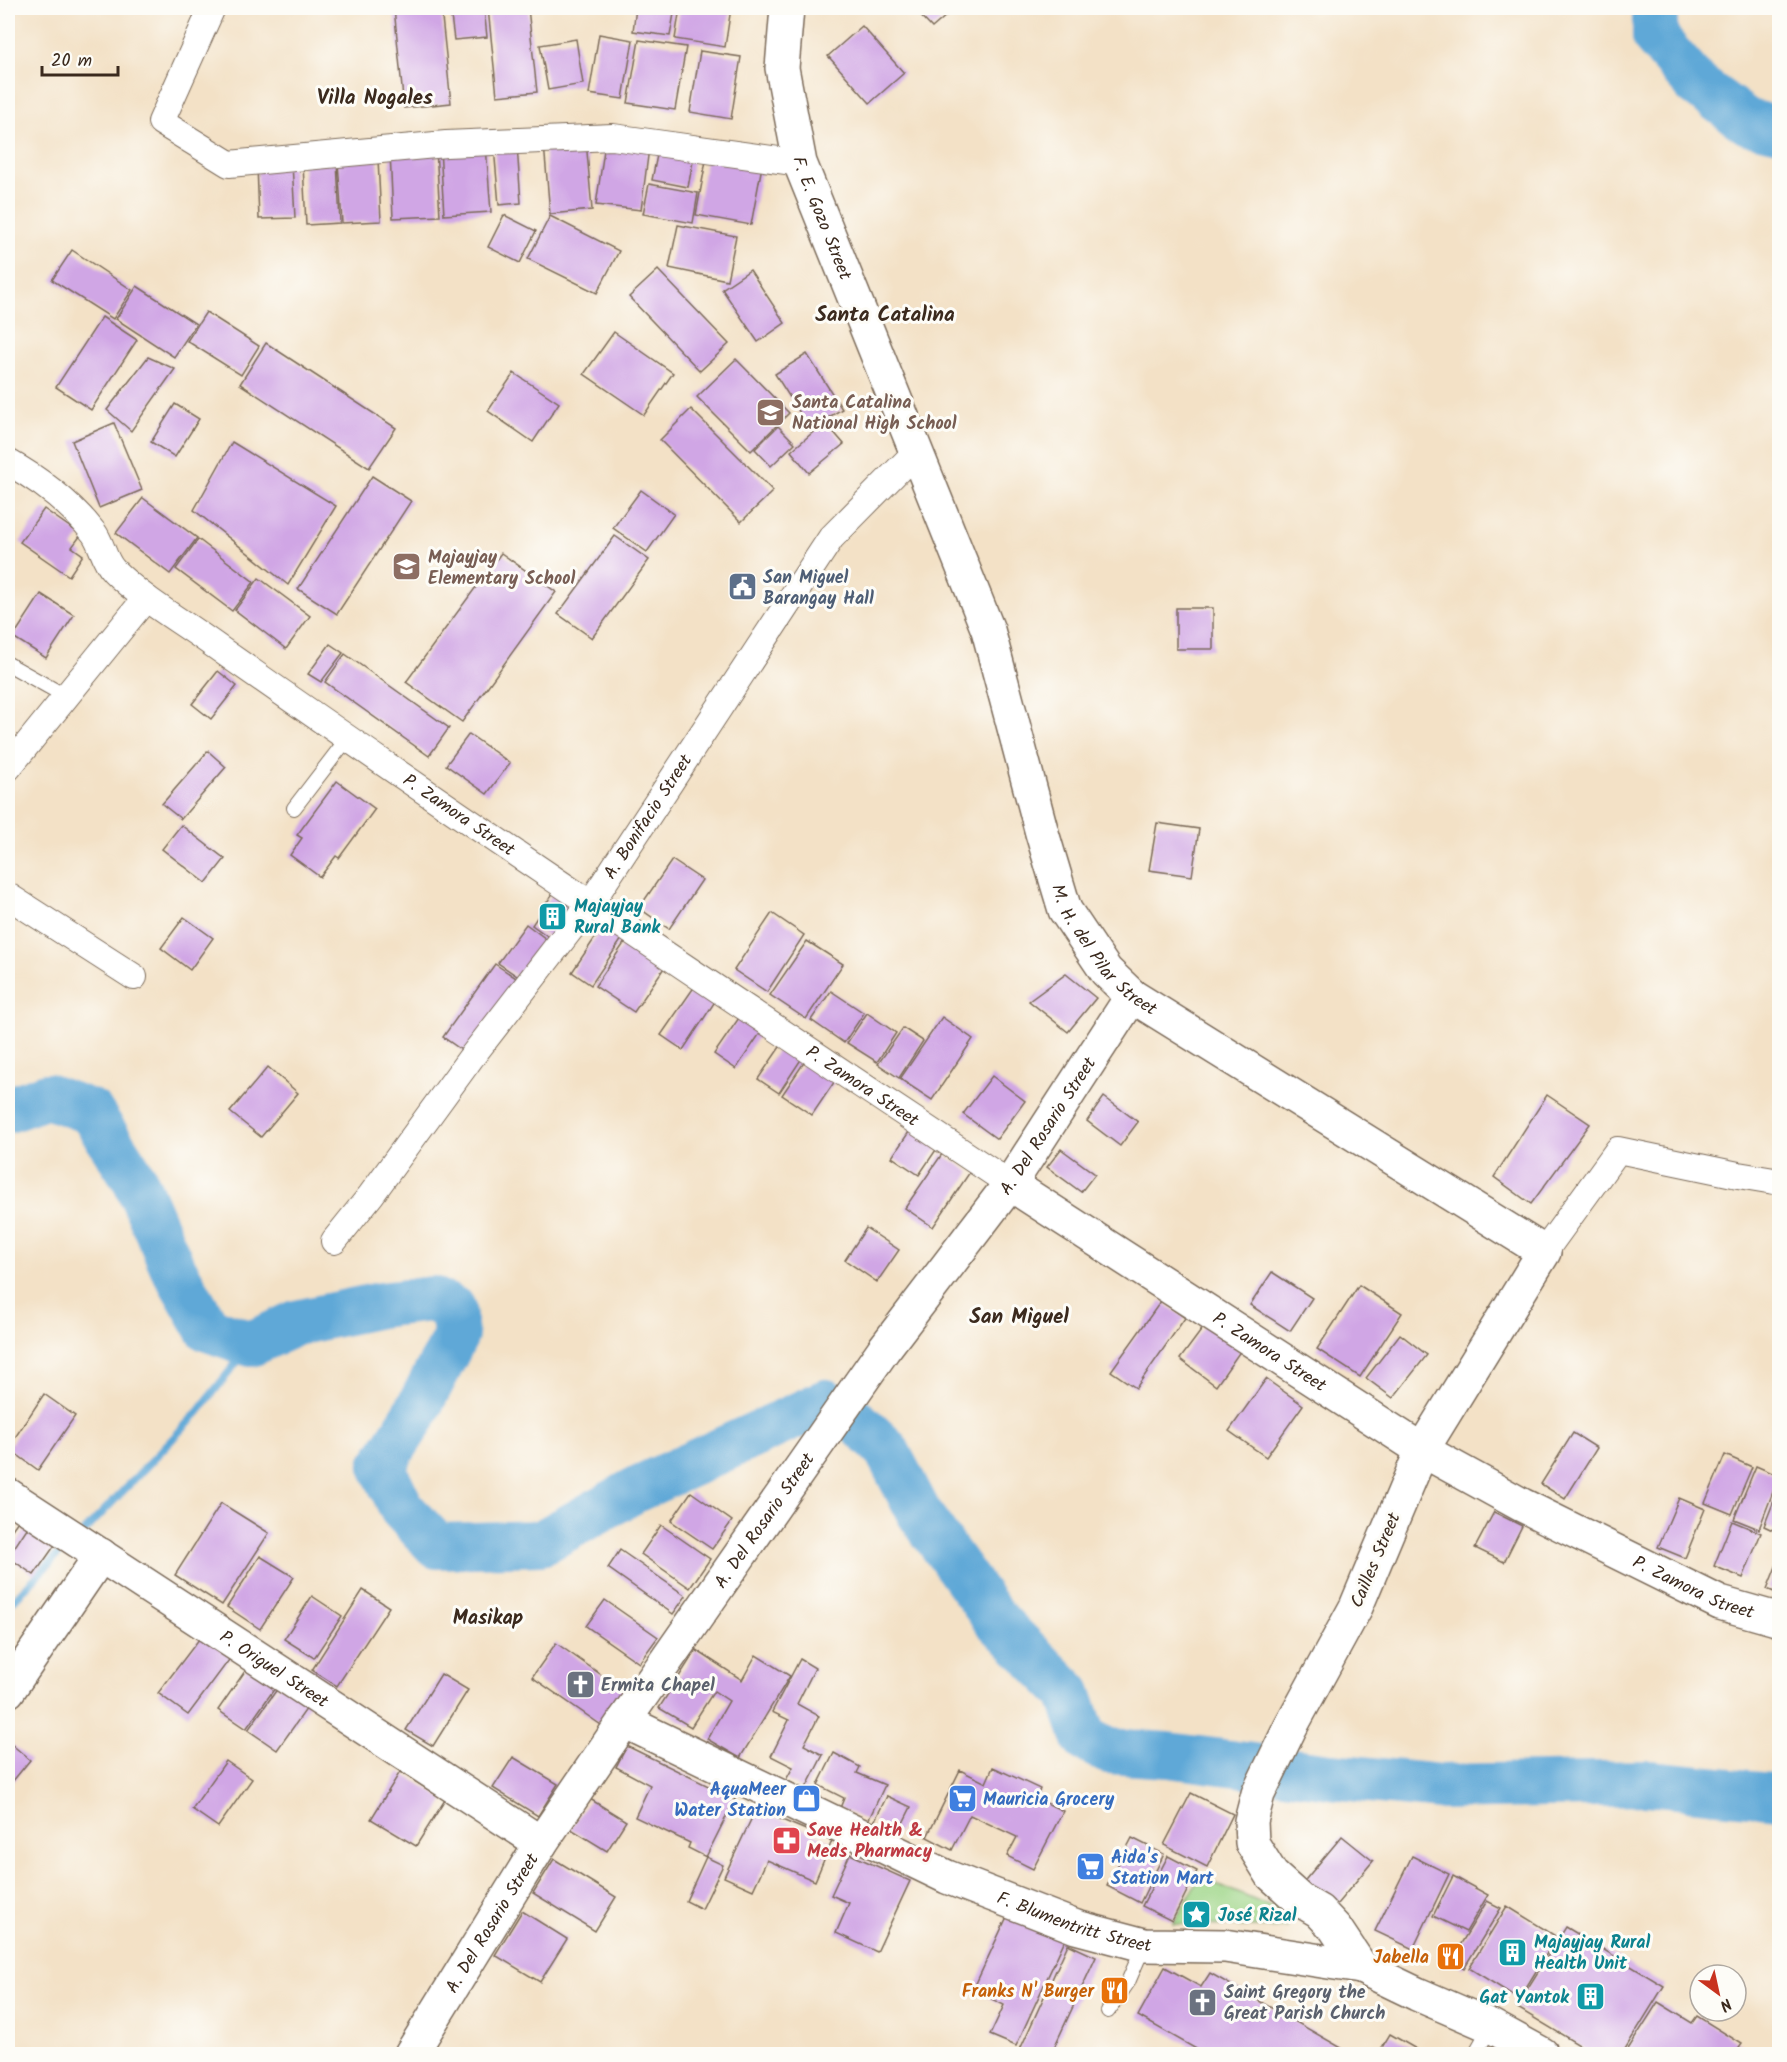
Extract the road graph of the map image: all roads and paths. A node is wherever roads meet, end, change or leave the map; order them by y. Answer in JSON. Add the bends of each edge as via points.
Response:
{"nodes":[{"id":1,"x":212,"y":8,"type":"edge"},
{"id":2,"x":787,"y":8,"type":"edge"},
{"id":3,"x":800,"y":163,"type":"junction"},
{"id":4,"x":917,"y":452,"type":"junction"},
{"id":5,"x":8,"y":462,"type":"edge"},
{"id":6,"x":146,"y":598,"type":"junction"},
{"id":7,"x":8,"y":664,"type":"edge"},
{"id":8,"x":67,"y":697,"type":"junction"},
{"id":9,"x":347,"y":739,"type":"junction"},
{"id":10,"x":8,"y":768,"type":"edge"},
{"id":11,"x":294,"y":808,"type":"dead end"},
{"id":12,"x":8,"y":896,"type":"edge"},
{"id":13,"x":590,"y":904,"type":"junction"},
{"id":14,"x":134,"y":977,"type":"dead end"},
{"id":15,"x":1132,"y":996,"type":"junction"},
{"id":16,"x":1779,"y":1182,"type":"edge"},
{"id":17,"x":1010,"y":1184,"type":"junction"},
{"id":18,"x":334,"y":1242,"type":"dead end"},
{"id":19,"x":1544,"y":1252,"type":"junction"},
{"id":20,"x":1422,"y":1450,"type":"junction"},
{"id":21,"x":8,"y":1495,"type":"edge"},
{"id":22,"x":101,"y":1555,"type":"junction"},
{"id":23,"x":1779,"y":1620,"type":"edge"},
{"id":24,"x":8,"y":1691,"type":"edge"},
{"id":25,"x":624,"y":1720,"type":"junction"},
{"id":26,"x":541,"y":1843,"type":"junction"},
{"id":27,"x":1144,"y":1945,"type":"junction"},
{"id":28,"x":1361,"y":1967,"type":"junction"},
{"id":29,"x":1108,"y":2011,"type":"dead end"},
{"id":30,"x":1491,"y":2026,"type":"junction"},
{"id":31,"x":411,"y":2055,"type":"edge"},
{"id":32,"x":1474,"y":2055,"type":"edge"},
{"id":33,"x":1542,"y":2055,"type":"edge"}],
"edges":[{"from":1,"to":3,"type":"street","via":[[161,122],[229,164],[446,144],[613,137]]},
{"from":2,"to":3,"type":"main road","name":"F. E. Gozo Street","via":[[782,68]]},
{"from":3,"to":4,"type":"main road","name":"F. E. Gozo Street"},
{"from":4,"to":13,"type":"street","name":"A. Bonifacio Street","via":[[831,538]]},
{"from":4,"to":15,"type":"main road","name":"M. H. del Pilar Street","via":[[988,630],[1065,910],[1106,971]]},
{"from":5,"to":6,"type":"street","name":"P. Zamora Street","via":[[69,504],[96,535],[111,569]]},
{"from":6,"to":8,"type":"street"},
{"from":6,"to":9,"type":"street","name":"P. Zamora Street"},
{"from":7,"to":8,"type":"lane"},
{"from":8,"to":10,"type":"street"},
{"from":9,"to":11,"type":"lane"},
{"from":9,"to":13,"type":"street","name":"P. Zamora Street"},
{"from":12,"to":14,"type":"street"},
{"from":13,"to":17,"type":"street","name":"P. Zamora Street"},
{"from":13,"to":18,"type":"street","name":"A. Bonifacio Street"},
{"from":15,"to":17,"type":"main road","name":"A. Del Rosario Street"},
{"from":15,"to":19,"type":"main road","name":"M. H. del Pilar Street"},
{"from":16,"to":19,"type":"street","name":"Cailles Street","via":[[1618,1149]]},
{"from":17,"to":20,"type":"main road","name":"P. Zamora Street"},
{"from":17,"to":25,"type":"main road","name":"A. Del Rosario Street","via":[[884,1349]]},
{"from":19,"to":20,"type":"main road","name":"Cailles Street"},
{"from":20,"to":23,"type":"main road","name":"P. Zamora Street","via":[[1522,1505],[1720,1603]]},
{"from":20,"to":28,"type":"main road","name":"Cailles Street","via":[[1356,1607],[1290,1728],[1258,1794],[1251,1821],[1252,1843],[1272,1875],[1319,1911]]},
{"from":21,"to":22,"type":"main road","name":"P. Origuel Street"},
{"from":22,"to":24,"type":"main road"},
{"from":22,"to":26,"type":"main road","name":"P. Origuel Street"},
{"from":25,"to":26,"type":"main road","name":"A. Del Rosario Street"},
{"from":25,"to":27,"type":"main road","name":"F. Blumentritt Street","via":[[947,1877],[1076,1927]]},
{"from":26,"to":31,"type":"main road","name":"A. Del Rosario Street"},
{"from":27,"to":28,"type":"main road","name":"F. Blumentritt Street","via":[[1225,1946]]},
{"from":27,"to":29,"type":"lane","via":[[1128,1982]]},
{"from":28,"to":30,"type":"main road","name":"F. Blumentritt Street"},
{"from":30,"to":32,"type":"lane"},
{"from":30,"to":33,"type":"main road","name":"F. Blumentritt Street"}]}
